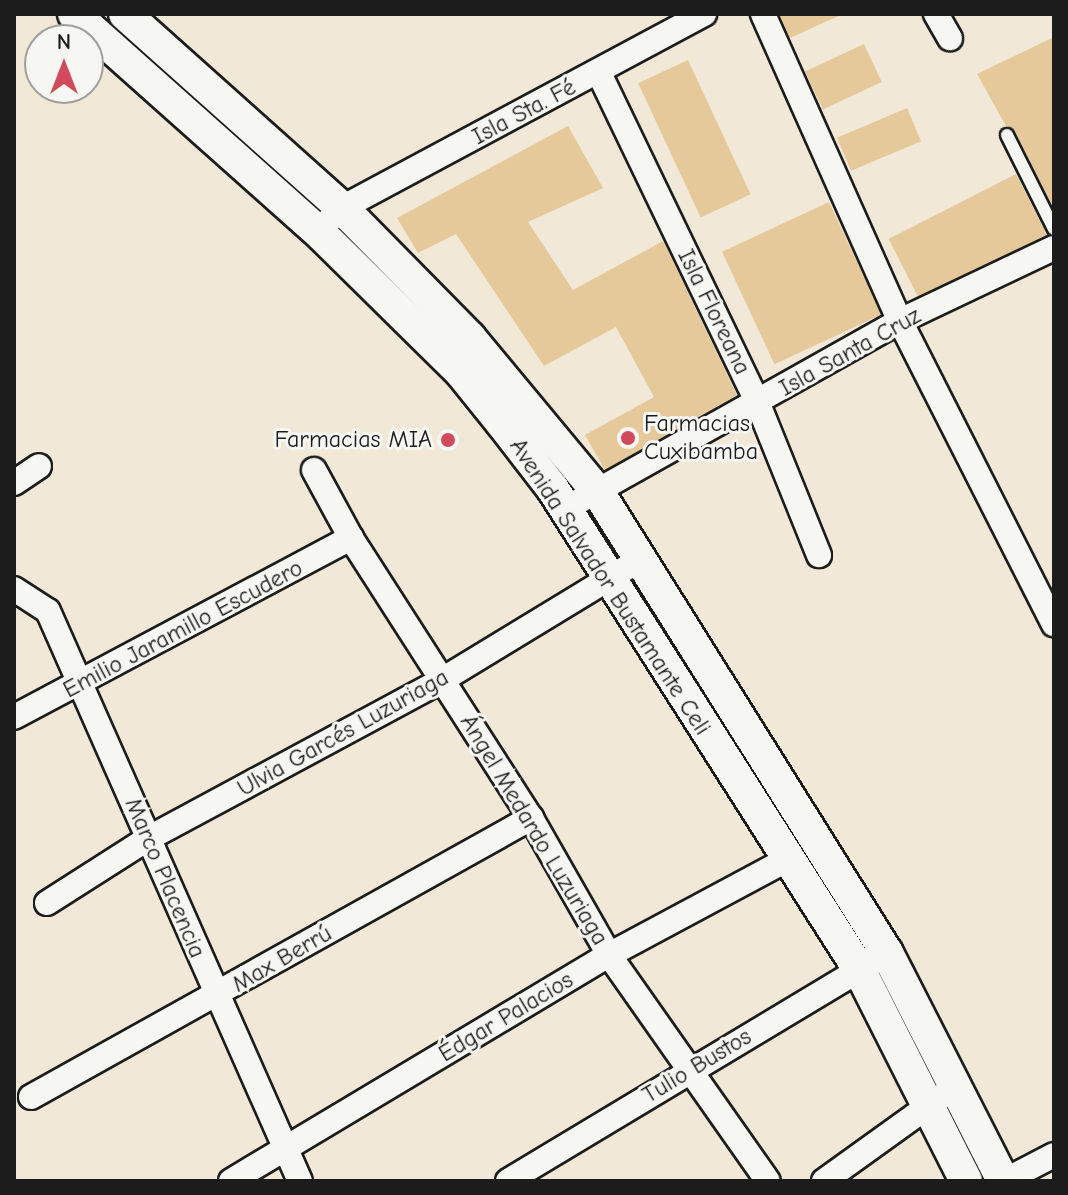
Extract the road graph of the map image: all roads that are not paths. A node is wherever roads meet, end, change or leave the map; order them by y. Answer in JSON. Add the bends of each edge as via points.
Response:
{"nodes":[{"id":1,"x":74,"y":14,"type":"edge"},
{"id":2,"x":125,"y":14,"type":"edge"},
{"id":3,"x":704,"y":14,"type":"edge"},
{"id":4,"x":763,"y":14,"type":"edge"},
{"id":5,"x":936,"y":14,"type":"edge"},
{"id":6,"x":950,"y":38,"type":"dead end"},
{"id":7,"x":599,"y":73,"type":"junction"},
{"id":8,"x":1007,"y":135,"type":"dead end"},
{"id":9,"x":342,"y":208,"type":"junction"},
{"id":10,"x":318,"y":231,"type":"junction"},
{"id":11,"x":1054,"y":245,"type":"edge"},
{"id":12,"x":900,"y":321,"type":"junction"},
{"id":13,"x":758,"y":404,"type":"junction"},
{"id":14,"x":39,"y":466,"type":"dead end"},
{"id":15,"x":314,"y":470,"type":"dead end"},
{"id":16,"x":14,"y":483,"type":"edge"},
{"id":17,"x":598,"y":492,"type":"junction"},
{"id":18,"x":565,"y":509,"type":"junction"},
{"id":19,"x":351,"y":538,"type":"junction"},
{"id":20,"x":819,"y":555,"type":"dead end"},
{"id":21,"x":638,"y":561,"type":"junction"},
{"id":22,"x":607,"y":580,"type":"junction"},
{"id":23,"x":14,"y":589,"type":"edge"},
{"id":24,"x":1054,"y":624,"type":"edge"},
{"id":25,"x":442,"y":680,"type":"junction"},
{"id":26,"x":79,"y":685,"type":"junction"},
{"id":27,"x":14,"y":717,"type":"edge"},
{"id":28,"x":531,"y":818,"type":"junction"},
{"id":29,"x":149,"y":838,"type":"junction"},
{"id":30,"x":786,"y":860,"type":"junction"},
{"id":31,"x":47,"y":903,"type":"dead end"},
{"id":32,"x":887,"y":953,"type":"junction"},
{"id":33,"x":609,"y":955,"type":"junction"},
{"id":34,"x":859,"y":969,"type":"junction"},
{"id":35,"x":216,"y":997,"type":"junction"},
{"id":36,"x":691,"y":1068,"type":"junction"},
{"id":37,"x":955,"y":1087,"type":"junction"},
{"id":38,"x":31,"y":1097,"type":"dead end"},
{"id":39,"x":927,"y":1105,"type":"junction"},
{"id":40,"x":286,"y":1148,"type":"junction"},
{"id":41,"x":1054,"y":1155,"type":"edge"},
{"id":42,"x":231,"y":1181,"type":"edge"},
{"id":43,"x":300,"y":1181,"type":"edge"},
{"id":44,"x":508,"y":1181,"type":"edge"},
{"id":45,"x":768,"y":1181,"type":"edge"},
{"id":46,"x":824,"y":1181,"type":"edge"},
{"id":47,"x":966,"y":1181,"type":"edge"},
{"id":48,"x":1004,"y":1181,"type":"edge"}],
"edges":[{"from":1,"to":10,"type":"main road","name":"Avenida Salvador Bustamante Celi"},
{"from":2,"to":9,"type":"main road","name":"Avenida Salvador Bustamante Celi"},
{"from":3,"to":7,"type":"street","name":"Isla Sta. Fé"},
{"from":4,"to":12,"type":"street"},
{"from":5,"to":6,"type":"street"},
{"from":7,"to":9,"type":"street","name":"Isla Sta. Fé"},
{"from":7,"to":13,"type":"street","name":"Isla Floreana"},
{"from":8,"to":11,"type":"lane"},
{"from":9,"to":10,"type":"street","name":"Isla Sta. Fé"},
{"from":9,"to":17,"type":"main road","name":"Avenida Salvador Bustamante Celi","via":[[470,338]]},
{"from":10,"to":18,"type":"main road","name":"Avenida Salvador Bustamante Celi","via":[[460,371]]},
{"from":11,"to":12,"type":"street","name":"Isla Santa Cruz"},
{"from":12,"to":13,"type":"street","name":"Isla Santa Cruz"},
{"from":12,"to":24,"type":"street"},
{"from":13,"to":17,"type":"street","name":"Isla Santa Cruz"},
{"from":13,"to":20,"type":"street","name":"Isla Floreana"},
{"from":14,"to":16,"type":"street"},
{"from":15,"to":19,"type":"street","name":"Ángel Medardo Luzuriaga"},
{"from":17,"to":18,"type":"street","name":"Isla Santa Cruz"},
{"from":17,"to":21,"type":"main road","name":"Avenida Salvador Bustamante Celi"},
{"from":18,"to":22,"type":"main road","name":"Avenida Salvador Bustamante Celi"},
{"from":19,"to":25,"type":"street","name":"Ángel Medardo Luzuriaga"},
{"from":19,"to":26,"type":"street","name":"Emilio Jaramillo Escudero"},
{"from":21,"to":22,"type":"street","name":"Ulvia Garcés Luzuriaga"},
{"from":21,"to":32,"type":"main road","name":"Avenida Salvador Bustamante Celi"},
{"from":22,"to":25,"type":"street","name":"Ulvia Garcés Luzuriaga"},
{"from":22,"to":30,"type":"main road","name":"Avenida Salvador Bustamante Celi"},
{"from":23,"to":26,"type":"street","name":"Marco Placencia","via":[[48,611]]},
{"from":25,"to":28,"type":"street","name":"Ángel Medardo Luzuriaga"},
{"from":25,"to":29,"type":"street","name":"Ulvia Garcés Luzuriaga"},
{"from":26,"to":27,"type":"street","name":"Emilio Jaramillo Escudero"},
{"from":26,"to":29,"type":"street","name":"Marco Placencia"},
{"from":28,"to":33,"type":"street","name":"Ángel Medardo Luzuriaga"},
{"from":28,"to":35,"type":"street","name":"Max Berrú"},
{"from":29,"to":31,"type":"street","name":"Ulvia Garcés Luzuriaga"},
{"from":29,"to":35,"type":"street","name":"Marco Placencia"},
{"from":30,"to":33,"type":"street","name":"Édgar Palacios"},
{"from":30,"to":34,"type":"main road","name":"Avenida Salvador Bustamante Celi"},
{"from":32,"to":34,"type":"street","name":"Tulio Bustos"},
{"from":32,"to":37,"type":"main road","name":"Avenida Salvador Bustamante Celi"},
{"from":33,"to":36,"type":"street","name":"Ángel Medardo Luzuriaga"},
{"from":33,"to":40,"type":"street","name":"Édgar Palacios"},
{"from":34,"to":36,"type":"street","name":"Tulio Bustos"},
{"from":34,"to":39,"type":"main road","name":"Avenida Salvador Bustamante Celi"},
{"from":35,"to":38,"type":"street","name":"Max Berrú"},
{"from":35,"to":40,"type":"street","name":"Marco Placencia"},
{"from":36,"to":44,"type":"street","name":"Tulio Bustos"},
{"from":36,"to":45,"type":"street","name":"Ángel Medardo Luzuriaga"},
{"from":37,"to":39,"type":"street"},
{"from":37,"to":48,"type":"main road","name":"Avenida Salvador Bustamante Celi"},
{"from":39,"to":46,"type":"street"},
{"from":39,"to":47,"type":"main road","name":"Avenida Salvador Bustamante Celi"},
{"from":40,"to":42,"type":"street","name":"Édgar Palacios"},
{"from":40,"to":43,"type":"street","name":"Marco Placencia"},
{"from":41,"to":48,"type":"street"}]}
